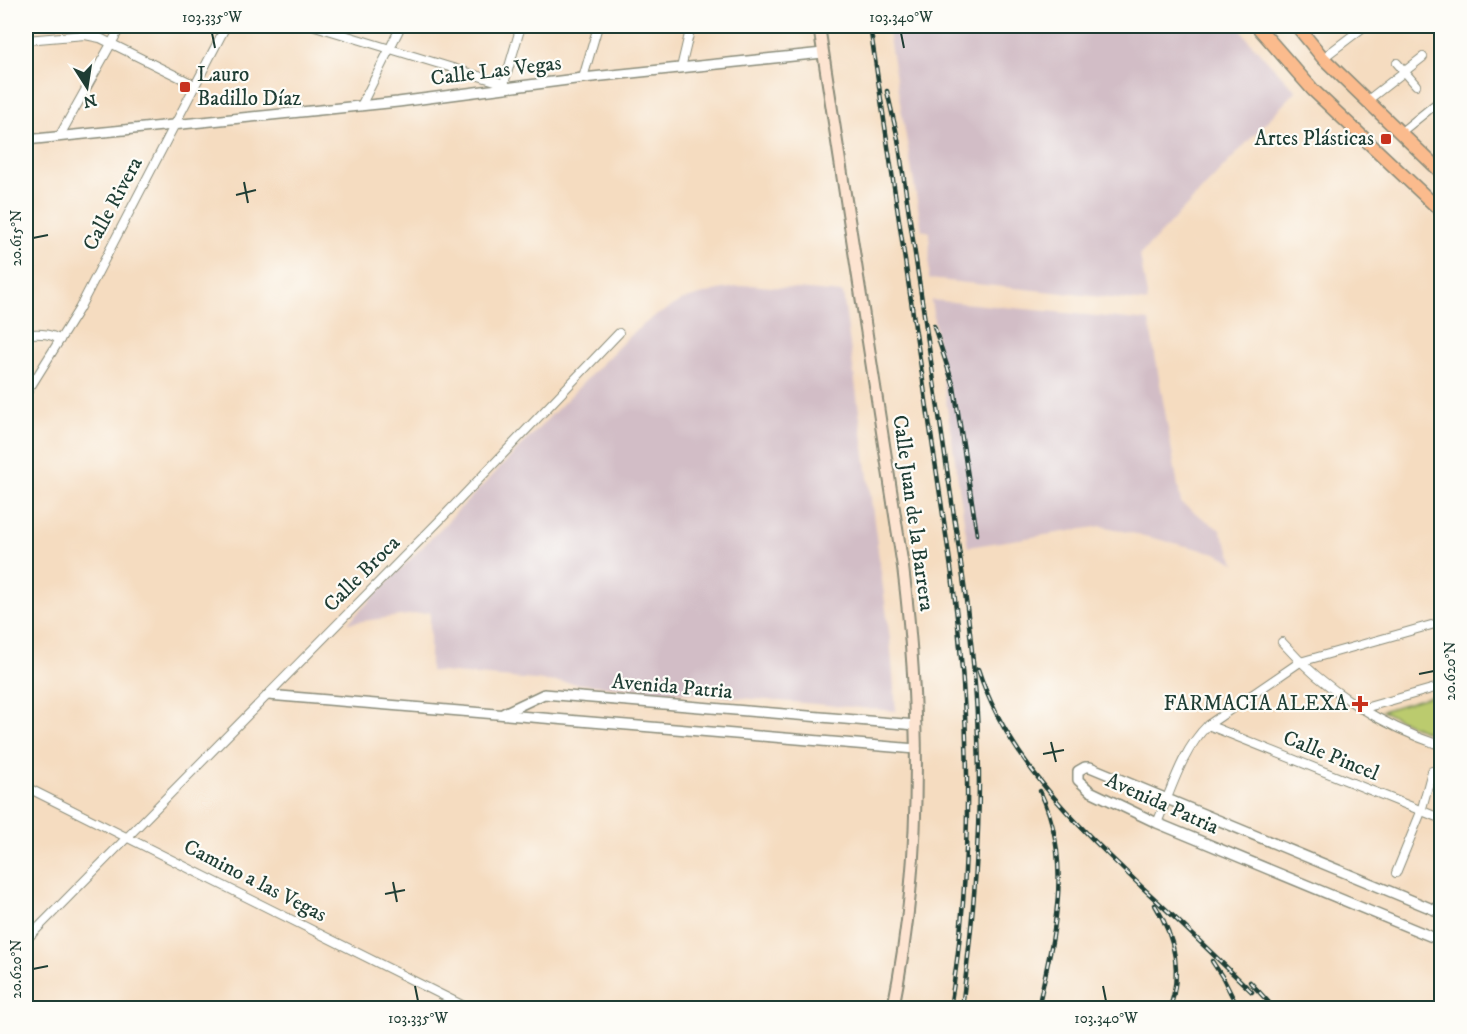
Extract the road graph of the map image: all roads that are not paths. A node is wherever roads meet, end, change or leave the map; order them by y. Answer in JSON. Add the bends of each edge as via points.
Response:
{"nodes":[{"id":1,"x":121,"y":26,"type":"edge"},
{"id":2,"x":226,"y":26,"type":"edge"},
{"id":3,"x":315,"y":26,"type":"edge"},
{"id":4,"x":401,"y":26,"type":"edge"},
{"id":5,"x":521,"y":26,"type":"edge"},
{"id":6,"x":598,"y":26,"type":"edge"},
{"id":7,"x":691,"y":26,"type":"edge"},
{"id":8,"x":819,"y":26,"type":"edge"},
{"id":9,"x":1257,"y":26,"type":"edge"},
{"id":10,"x":1297,"y":26,"type":"edge"},
{"id":11,"x":1361,"y":26,"type":"edge"},
{"id":12,"x":26,"y":39,"type":"edge"},
{"id":13,"x":111,"y":44,"type":"junction"},
{"id":14,"x":389,"y":49,"type":"junction"},
{"id":15,"x":823,"y":53,"type":"junction"},
{"id":16,"x":1323,"y":57,"type":"junction"},
{"id":17,"x":1423,"y":57,"type":"dead end"},
{"id":18,"x":1397,"y":63,"type":"dead end"},
{"id":19,"x":681,"y":68,"type":"junction"},
{"id":20,"x":1404,"y":71,"type":"junction"},
{"id":21,"x":583,"y":78,"type":"junction"},
{"id":22,"x":1416,"y":84,"type":"dead end"},
{"id":23,"x":195,"y":85,"type":"junction"},
{"id":24,"x":504,"y":86,"type":"junction"},
{"id":25,"x":1442,"y":99,"type":"edge"},
{"id":26,"x":1368,"y":100,"type":"junction"},
{"id":27,"x":361,"y":106,"type":"junction"},
{"id":28,"x":175,"y":125,"type":"junction"},
{"id":29,"x":1400,"y":132,"type":"junction"},
{"id":30,"x":59,"y":137,"type":"junction"},
{"id":31,"x":26,"y":140,"type":"edge"},
{"id":32,"x":1442,"y":173,"type":"edge"},
{"id":33,"x":1442,"y":212,"type":"edge"},
{"id":34,"x":619,"y":333,"type":"dead end"},
{"id":35,"x":26,"y":334,"type":"edge"},
{"id":36,"x":60,"y":340,"type":"junction"},
{"id":37,"x":26,"y":378,"type":"edge"},
{"id":38,"x":35,"y":381,"type":"junction"},
{"id":39,"x":26,"y":394,"type":"edge"},
{"id":40,"x":1442,"y":622,"type":"edge"},
{"id":41,"x":1282,"y":642,"type":"dead end"},
{"id":42,"x":1300,"y":662,"type":"junction"},
{"id":43,"x":1442,"y":686,"type":"edge"},
{"id":44,"x":268,"y":695,"type":"junction"},
{"id":45,"x":1361,"y":709,"type":"junction"},
{"id":46,"x":501,"y":714,"type":"junction"},
{"id":47,"x":916,"y":725,"type":"junction"},
{"id":48,"x":1208,"y":726,"type":"junction"},
{"id":49,"x":1442,"y":746,"type":"edge"},
{"id":50,"x":916,"y":749,"type":"junction"},
{"id":51,"x":1432,"y":771,"type":"dead end"},
{"id":52,"x":26,"y":787,"type":"edge"},
{"id":53,"x":1167,"y":800,"type":"junction"},
{"id":54,"x":1421,"y":812,"type":"junction"},
{"id":55,"x":1442,"y":819,"type":"edge"},
{"id":56,"x":1157,"y":823,"type":"junction"},
{"id":57,"x":128,"y":837,"type":"junction"},
{"id":58,"x":1396,"y":873,"type":"dead end"},
{"id":59,"x":1442,"y":913,"type":"edge"},
{"id":60,"x":26,"y":940,"type":"edge"},
{"id":61,"x":1442,"y":941,"type":"edge"},
{"id":62,"x":468,"y":1008,"type":"edge"},
{"id":63,"x":893,"y":1008,"type":"edge"}],
"edges":[{"from":1,"to":13,"type":"street"},
{"from":2,"to":23,"type":"street","name":"Calle Rivera"},
{"from":3,"to":14,"type":"street"},
{"from":4,"to":14,"type":"street"},
{"from":5,"to":24,"type":"street"},
{"from":6,"to":21,"type":"street"},
{"from":7,"to":19,"type":"street"},
{"from":8,"to":15,"type":"main road","name":"Calle Juan de la Barrera"},
{"from":9,"to":33,"type":"main road","via":[[1313,90]]},
{"from":10,"to":16,"type":"main road"},
{"from":11,"to":16,"type":"street"},
{"from":12,"to":13,"type":"street","via":[[85,35]]},
{"from":13,"to":23,"type":"street"},
{"from":13,"to":30,"type":"street"},
{"from":14,"to":24,"type":"street"},
{"from":14,"to":27,"type":"street"},
{"from":15,"to":19,"type":"street","name":"Calle Las Vegas"},
{"from":15,"to":47,"type":"main road","name":"Calle Juan de la Barrera","via":[[903,567]]},
{"from":16,"to":26,"type":"main road"},
{"from":17,"to":20,"type":"street"},
{"from":18,"to":20,"type":"street"},
{"from":19,"to":21,"type":"street","name":"Calle Las Vegas"},
{"from":20,"to":22,"type":"street"},
{"from":20,"to":26,"type":"street"},
{"from":21,"to":24,"type":"street","name":"Calle Las Vegas"},
{"from":23,"to":28,"type":"street","name":"Calle Rivera"},
{"from":24,"to":27,"type":"street","name":"Calle Las Vegas"},
{"from":25,"to":29,"type":"street"},
{"from":26,"to":29,"type":"main road"},
{"from":27,"to":28,"type":"street","name":"Calle Las Vegas"},
{"from":28,"to":30,"type":"street","name":"Calle Las Vegas"},
{"from":28,"to":36,"type":"street","name":"Calle Rivera"},
{"from":29,"to":32,"type":"main road"},
{"from":30,"to":31,"type":"street","name":"Calle Las Vegas"},
{"from":34,"to":44,"type":"street","name":"Calle Broca"},
{"from":35,"to":36,"type":"street","via":[[46,333]]},
{"from":36,"to":38,"type":"street","name":"Calle Rivera"},
{"from":37,"to":38,"type":"street"},
{"from":38,"to":39,"type":"street","name":"Calle Rivera"},
{"from":40,"to":42,"type":"street"},
{"from":41,"to":42,"type":"street"},
{"from":42,"to":45,"type":"street"},
{"from":42,"to":48,"type":"street"},
{"from":43,"to":45,"type":"street"},
{"from":44,"to":46,"type":"street","name":"Avenida Patria"},
{"from":44,"to":57,"type":"street","name":"Calle Broca"},
{"from":45,"to":49,"type":"street"},
{"from":46,"to":47,"type":"street","name":"Avenida Patria","via":[[544,694]]},
{"from":46,"to":50,"type":"street","name":"Avenida Patria"},
{"from":47,"to":50,"type":"main road","name":"Calle Juan de la Barrera"},
{"from":48,"to":53,"type":"street","via":[[1192,744]]},
{"from":48,"to":54,"type":"street","name":"Calle Pincel"},
{"from":50,"to":63,"type":"main road","name":"Calle Juan de la Barrera","via":[[909,903]]},
{"from":51,"to":54,"type":"street"},
{"from":52,"to":57,"type":"street","name":"Camino a las Vegas"},
{"from":53,"to":56,"type":"street"},
{"from":53,"to":56,"type":"street","name":"Avenida Patria","via":[[1090,767],[1077,771],[1078,780],[1090,791]]},
{"from":53,"to":59,"type":"street","name":"Avenida Patria"},
{"from":54,"to":55,"type":"street","name":"Calle Pincel"},
{"from":54,"to":58,"type":"street"},
{"from":56,"to":61,"type":"street","name":"Avenida Patria"},
{"from":57,"to":60,"type":"street","name":"Calle Broca"},
{"from":57,"to":62,"type":"street","name":"Camino a las Vegas"}]}
